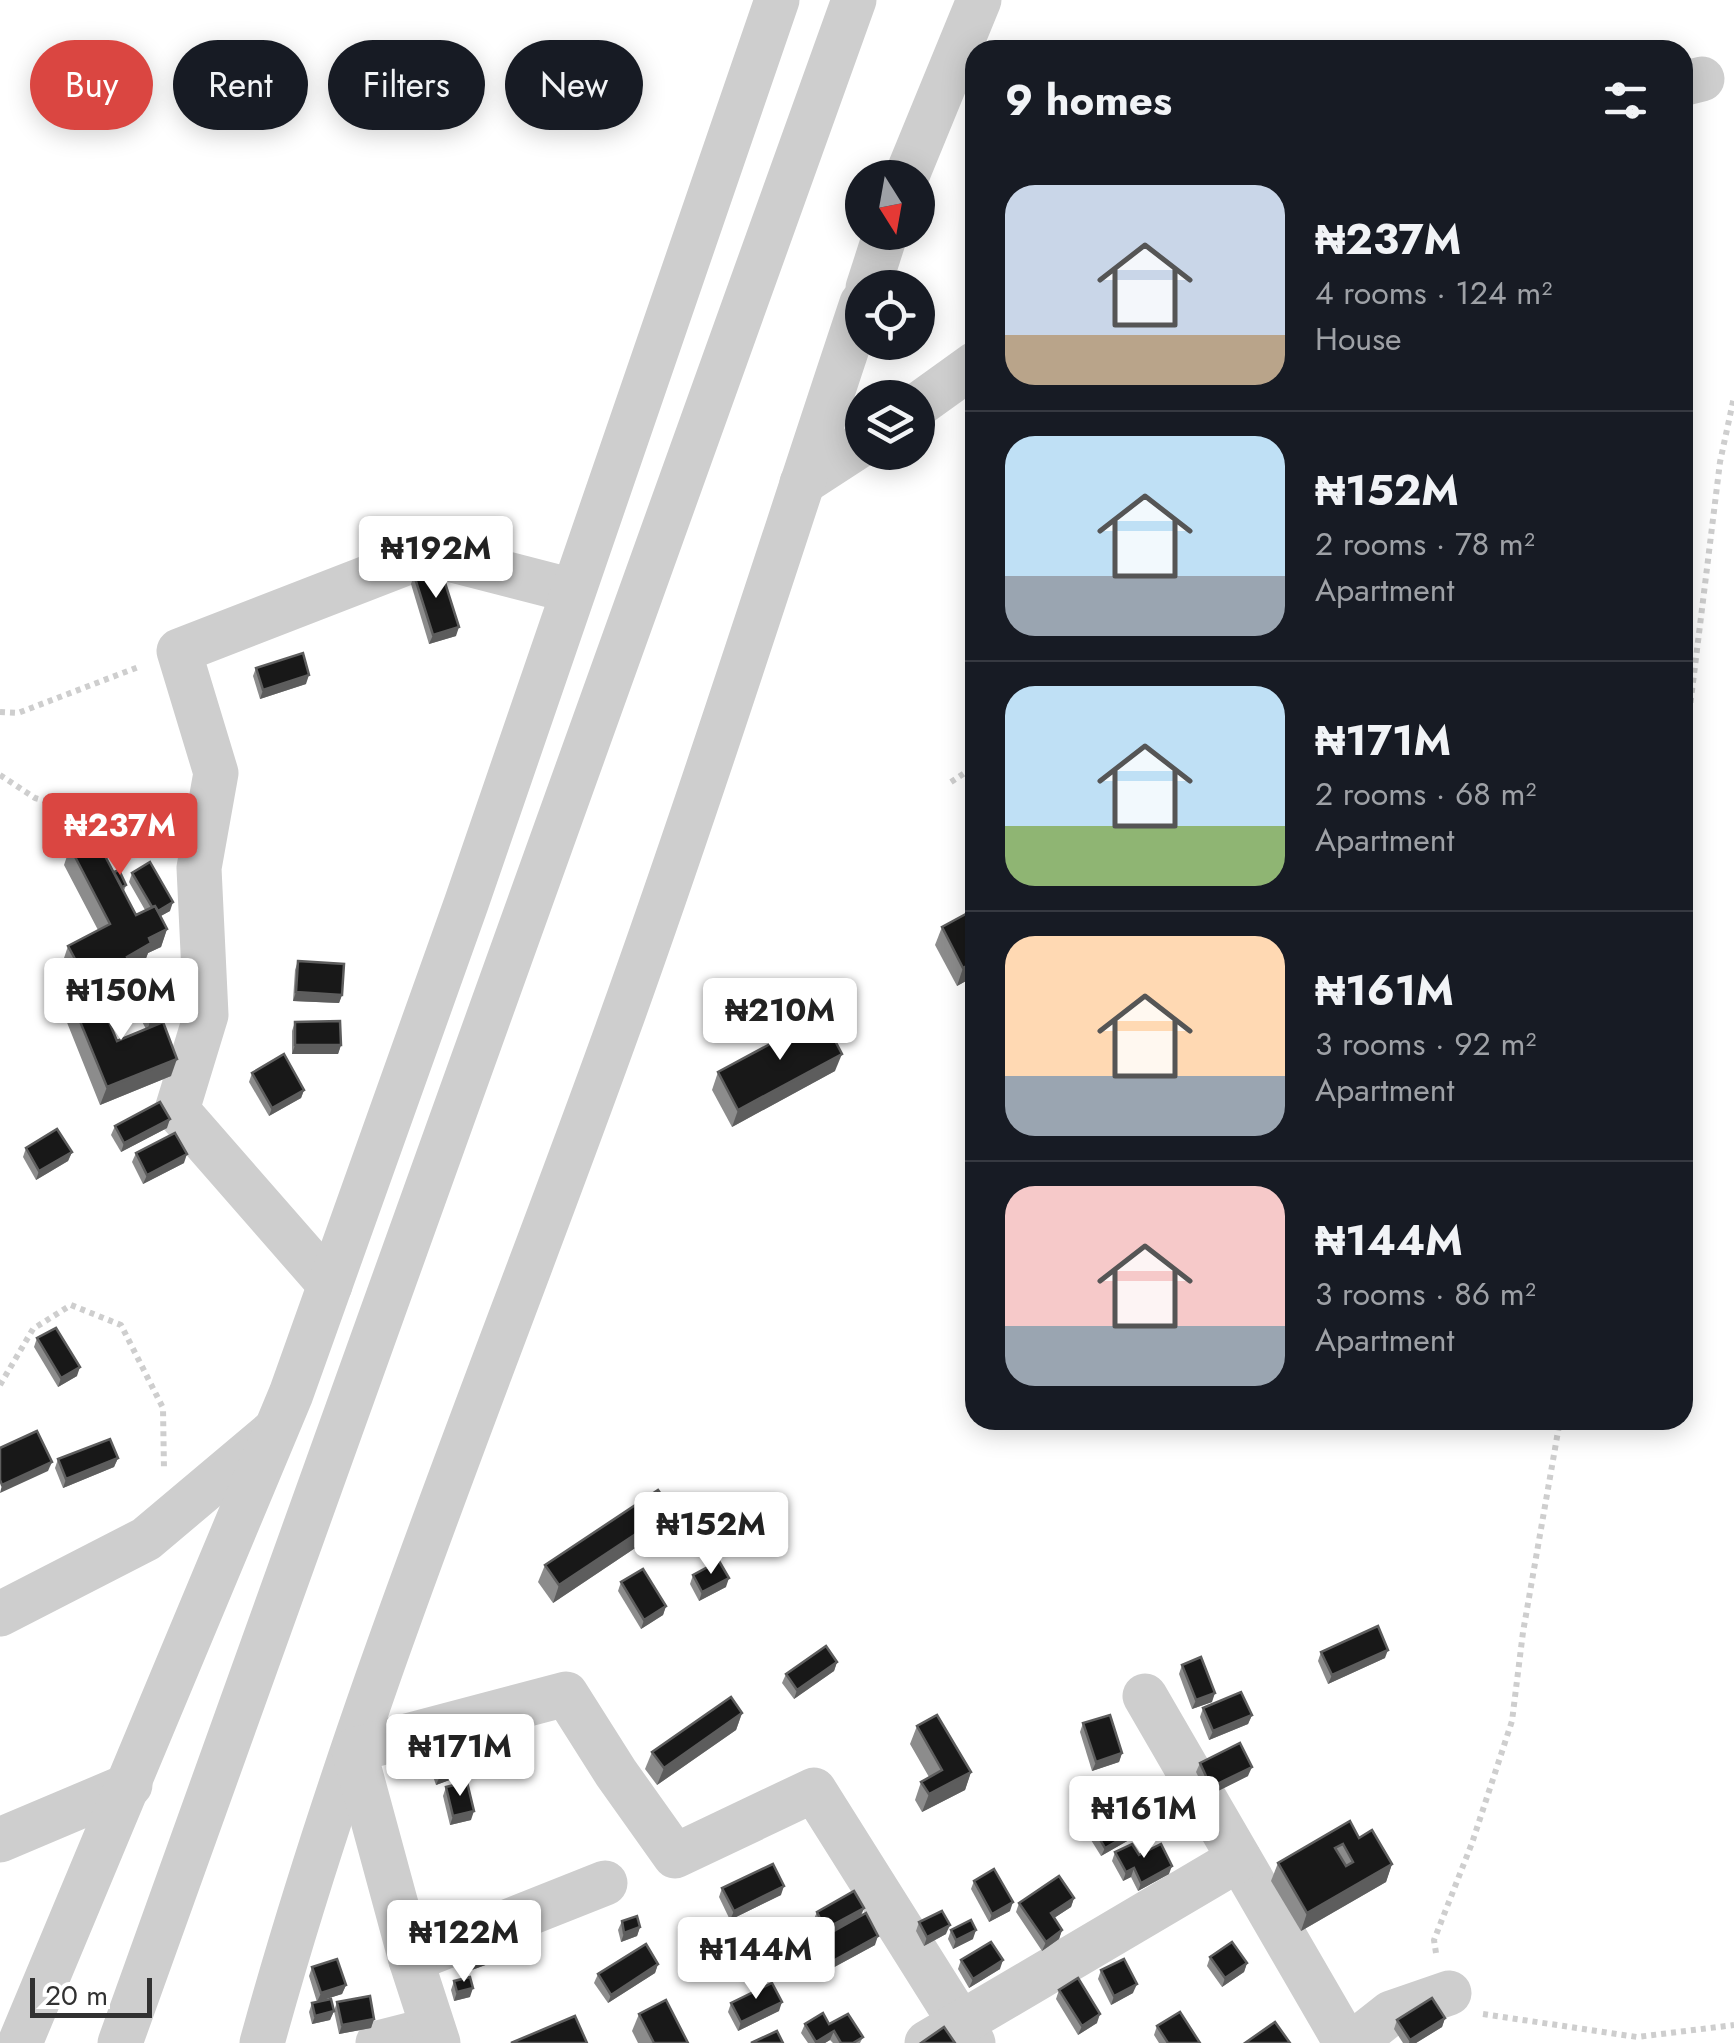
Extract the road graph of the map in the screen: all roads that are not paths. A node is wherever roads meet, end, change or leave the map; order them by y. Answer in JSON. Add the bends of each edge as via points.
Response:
{"nodes":[{"id":1,"x":777,"y":0,"type":"edge"},
{"id":2,"x":854,"y":0,"type":"edge"},
{"id":3,"x":980,"y":0,"type":"edge"},
{"id":4,"x":913,"y":160,"type":"edge"},
{"id":5,"x":845,"y":354,"type":"edge"},
{"id":6,"x":965,"y":371,"type":"edge"},
{"id":7,"x":935,"y":392,"type":"edge"},
{"id":8,"x":845,"y":455,"type":"edge"},
{"id":9,"x":802,"y":483,"type":"junction"},
{"id":10,"x":573,"y":591,"type":"junction"},
{"id":11,"x":330,"y":1286,"type":"junction"},
{"id":12,"x":278,"y":1427,"type":"junction"},
{"id":13,"x":0,"y":1614,"type":"edge"},
{"id":14,"x":1145,"y":1696,"type":"dead end"},
{"id":15,"x":354,"y":1750,"type":"junction"},
{"id":16,"x":130,"y":1784,"type":"junction"},
{"id":17,"x":0,"y":1840,"type":"edge"},
{"id":18,"x":1239,"y":1859,"type":"junction"},
{"id":19,"x":605,"y":1883,"type":"dead end"},
{"id":20,"x":411,"y":1960,"type":"junction"},
{"id":21,"x":1449,"y":1993,"type":"road end"},
{"id":22,"x":436,"y":2036,"type":"edge"},
{"id":23,"x":954,"y":2037,"type":"edge"},
{"id":24,"x":19,"y":2043,"type":"edge"},
{"id":25,"x":120,"y":2043,"type":"edge"},
{"id":26,"x":262,"y":2043,"type":"edge"},
{"id":27,"x":378,"y":2043,"type":"edge"},
{"id":28,"x":1349,"y":2043,"type":"edge"}],
"edges":[{"from":1,"to":10,"type":"street"},
{"from":2,"to":25,"type":"street"},
{"from":3,"to":4,"type":"street"},
{"from":5,"to":9,"type":"street"},
{"from":6,"to":7,"type":"street"},
{"from":8,"to":9,"type":"street"},
{"from":9,"to":15,"type":"street","via":[[618,1029],[402,1604]]},
{"from":10,"to":11,"type":"street"},
{"from":10,"to":11,"type":"street","via":[[429,554],[179,652],[216,772],[199,868],[206,1015],[177,1110]]},
{"from":11,"to":12,"type":"street"},
{"from":12,"to":13,"type":"street","via":[[146,1539]]},
{"from":12,"to":16,"type":"street"},
{"from":14,"to":18,"type":"street"},
{"from":15,"to":20,"type":"street"},
{"from":15,"to":23,"type":"street","via":[[566,1694],[675,1856],[814,1790]]},
{"from":15,"to":26,"type":"street"},
{"from":16,"to":17,"type":"street"},
{"from":16,"to":24,"type":"street"},
{"from":18,"to":23,"type":"street"},
{"from":18,"to":28,"type":"street"},
{"from":19,"to":20,"type":"street"},
{"from":20,"to":22,"type":"street"},
{"from":21,"to":28,"type":"street","via":[[1391,2014]]},
{"from":22,"to":27,"type":"street"}]}
